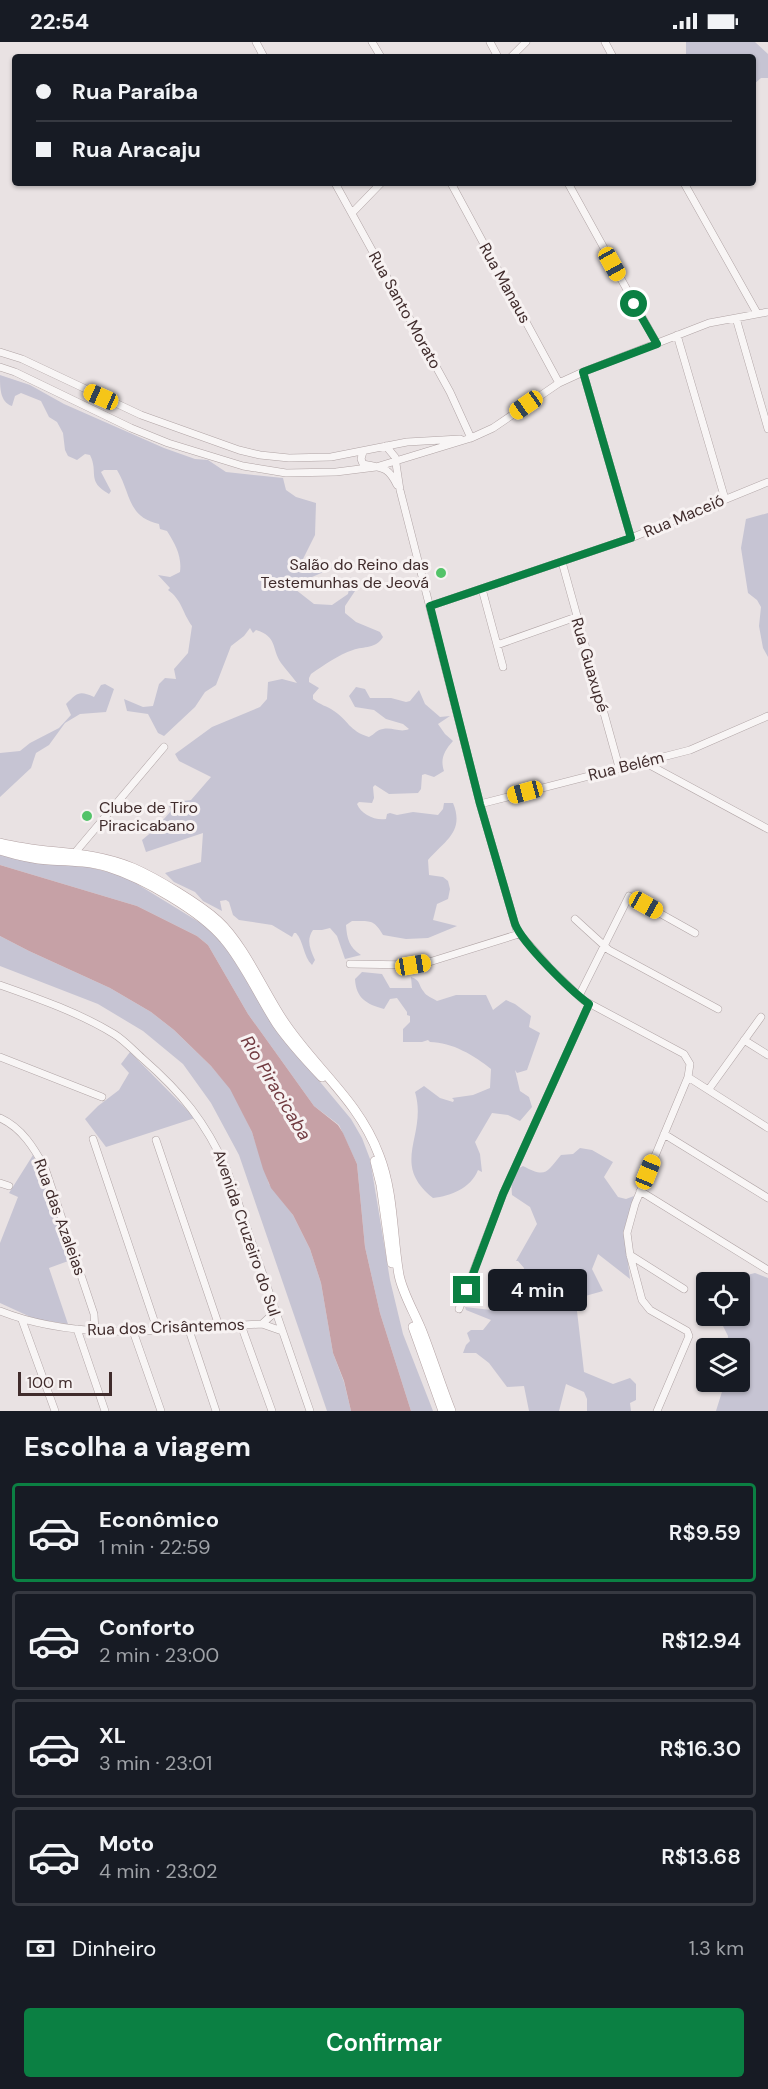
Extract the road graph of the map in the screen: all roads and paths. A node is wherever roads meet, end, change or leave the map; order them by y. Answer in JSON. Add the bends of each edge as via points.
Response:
{"nodes":[{"id":1,"x":526,"y":42,"type":"edge"},
{"id":2,"x":514,"y":54,"type":"edge"},
{"id":3,"x":337,"y":186,"type":"edge"},
{"id":4,"x":378,"y":186,"type":"edge"},
{"id":5,"x":453,"y":186,"type":"edge"},
{"id":6,"x":570,"y":186,"type":"edge"},
{"id":7,"x":686,"y":186,"type":"edge"},
{"id":8,"x":352,"y":213,"type":"junction"},
{"id":9,"x":768,"y":312,"type":"edge"},
{"id":10,"x":757,"y":313,"type":"junction"},
{"id":11,"x":736,"y":318,"type":"junction"},
{"id":12,"x":677,"y":335,"type":"junction"},
{"id":13,"x":657,"y":344,"type":"junction"},
{"id":14,"x":0,"y":352,"type":"edge"},
{"id":15,"x":0,"y":368,"type":"edge"},
{"id":16,"x":583,"y":372,"type":"junction"},
{"id":17,"x":559,"y":382,"type":"junction"},
{"id":18,"x":768,"y":429,"type":"edge"},
{"id":19,"x":471,"y":438,"type":"junction"},
{"id":20,"x":386,"y":446,"type":"junction"},
{"id":21,"x":363,"y":452,"type":"junction"},
{"id":22,"x":395,"y":460,"type":"junction"},
{"id":23,"x":376,"y":467,"type":"junction"},
{"id":24,"x":768,"y":482,"type":"edge"},
{"id":25,"x":400,"y":490,"type":"junction"},
{"id":26,"x":725,"y":499,"type":"junction"},
{"id":27,"x":631,"y":538,"type":"junction"},
{"id":28,"x":562,"y":562,"type":"junction"},
{"id":29,"x":482,"y":589,"type":"junction"},
{"id":30,"x":430,"y":606,"type":"junction"},
{"id":31,"x":576,"y":617,"type":"junction"},
{"id":32,"x":497,"y":645,"type":"junction"},
{"id":33,"x":503,"y":667,"type":"dead end"},
{"id":34,"x":768,"y":716,"type":"edge"},
{"id":35,"x":164,"y":747,"type":"dead end"},
{"id":36,"x":644,"y":762,"type":"junction"},
{"id":37,"x":619,"y":767,"type":"junction"},
{"id":38,"x":480,"y":804,"type":"junction"},
{"id":39,"x":768,"y":829,"type":"edge"},
{"id":40,"x":0,"y":843,"type":"edge"},
{"id":41,"x":0,"y":850,"type":"edge"},
{"id":42,"x":72,"y":856,"type":"junction"},
{"id":43,"x":575,"y":919,"type":"dead end"},
{"id":44,"x":695,"y":933,"type":"dead end"},
{"id":45,"x":519,"y":934,"type":"junction"},
{"id":46,"x":604,"y":946,"type":"junction"},
{"id":47,"x":350,"y":964,"type":"dead end"},
{"id":48,"x":0,"y":985,"type":"edge"},
{"id":49,"x":579,"y":996,"type":"junction"},
{"id":50,"x":589,"y":1004,"type":"junction"},
{"id":51,"x":718,"y":1009,"type":"dead end"},
{"id":52,"x":761,"y":1017,"type":"dead end"},
{"id":53,"x":744,"y":1040,"type":"junction"},
{"id":54,"x":768,"y":1055,"type":"edge"},
{"id":55,"x":0,"y":1057,"type":"edge"},
{"id":56,"x":688,"y":1077,"type":"junction"},
{"id":57,"x":709,"y":1089,"type":"junction"},
{"id":58,"x":102,"y":1097,"type":"dead end"},
{"id":59,"x":0,"y":1118,"type":"edge"},
{"id":60,"x":768,"y":1128,"type":"edge"},
{"id":61,"x":664,"y":1134,"type":"junction"},
{"id":62,"x":93,"y":1139,"type":"dead end"},
{"id":63,"x":156,"y":1140,"type":"dead end"},
{"id":64,"x":0,"y":1183,"type":"edge"},
{"id":65,"x":9,"y":1186,"type":"dead end"},
{"id":66,"x":640,"y":1191,"type":"junction"},
{"id":67,"x":768,"y":1198,"type":"edge"},
{"id":68,"x":630,"y":1255,"type":"junction"},
{"id":69,"x":768,"y":1268,"type":"edge"},
{"id":70,"x":684,"y":1290,"type":"dead end"},
{"id":71,"x":459,"y":1309,"type":"dead end"},
{"id":72,"x":0,"y":1311,"type":"edge"},
{"id":73,"x":275,"y":1312,"type":"junction"},
{"id":74,"x":22,"y":1320,"type":"junction"},
{"id":75,"x":262,"y":1324,"type":"junction"},
{"id":76,"x":242,"y":1325,"type":"junction"},
{"id":77,"x":219,"y":1326,"type":"junction"},
{"id":78,"x":188,"y":1327,"type":"junction"},
{"id":79,"x":77,"y":1329,"type":"junction"},
{"id":80,"x":157,"y":1329,"type":"junction"},
{"id":81,"x":133,"y":1330,"type":"junction"},
{"id":82,"x":282,"y":1331,"type":"junction"},
{"id":83,"x":94,"y":1332,"type":"junction"},
{"id":84,"x":56,"y":1411,"type":"edge"},
{"id":85,"x":105,"y":1411,"type":"edge"},
{"id":86,"x":161,"y":1411,"type":"edge"},
{"id":87,"x":216,"y":1411,"type":"edge"},
{"id":88,"x":272,"y":1411,"type":"edge"},
{"id":89,"x":310,"y":1411,"type":"edge"},
{"id":90,"x":443,"y":1411,"type":"edge"},
{"id":91,"x":451,"y":1411,"type":"edge"},
{"id":92,"x":657,"y":1411,"type":"edge"}],
"edges":[{"from":1,"to":2,"type":"street"},
{"from":3,"to":8,"type":"street","name":"Rua Santo Morato"},
{"from":4,"to":8,"type":"street"},
{"from":5,"to":17,"type":"street","name":"Rua Manaus"},
{"from":6,"to":13,"type":"street"},
{"from":7,"to":10,"type":"street"},
{"from":8,"to":19,"type":"street","name":"Rua Santo Morato"},
{"from":9,"to":10,"type":"street"},
{"from":10,"to":11,"type":"street"},
{"from":11,"to":12,"type":"street"},
{"from":11,"to":18,"type":"street"},
{"from":12,"to":13,"type":"street"},
{"from":12,"to":26,"type":"street"},
{"from":13,"to":16,"type":"street"},
{"from":14,"to":21,"type":"street","via":[[141,415],[239,450],[306,458]]},
{"from":15,"to":23,"type":"street","via":[[140,432],[243,466],[312,474]]},
{"from":16,"to":17,"type":"street"},
{"from":16,"to":27,"type":"street"},
{"from":17,"to":19,"type":"street","via":[[494,428]]},
{"from":19,"to":20,"type":"street"},
{"from":19,"to":22,"type":"street"},
{"from":20,"to":21,"type":"street"},
{"from":20,"to":22,"type":"street"},
{"from":21,"to":23,"type":"street","via":[[361,462]]},
{"from":22,"to":23,"type":"street"},
{"from":22,"to":25,"type":"street"},
{"from":23,"to":25,"type":"street","via":[[387,469]]},
{"from":24,"to":26,"type":"street","name":"Rua Maceió"},
{"from":25,"to":30,"type":"street"},
{"from":26,"to":27,"type":"street","name":"Rua Maceió"},
{"from":27,"to":28,"type":"street","name":"Rua Maceió"},
{"from":28,"to":29,"type":"street","name":"Rua Maceió"},
{"from":28,"to":31,"type":"street","name":"Rua Guaxupé"},
{"from":29,"to":30,"type":"street","name":"Rua Maceió"},
{"from":29,"to":32,"type":"street"},
{"from":30,"to":38,"type":"street"},
{"from":31,"to":32,"type":"street"},
{"from":31,"to":37,"type":"street","name":"Rua Guaxupé"},
{"from":32,"to":33,"type":"street"},
{"from":34,"to":36,"type":"street","name":"Rua Belém","via":[[690,750]]},
{"from":35,"to":42,"type":"street"},
{"from":36,"to":37,"type":"street","name":"Rua Belém"},
{"from":36,"to":39,"type":"street"},
{"from":37,"to":38,"type":"street","name":"Rua Belém"},
{"from":38,"to":45,"type":"street"},
{"from":40,"to":42,"type":"main road"},
{"from":41,"to":42,"type":"main road","via":[[48,860]]},
{"from":42,"to":90,"type":"main road","via":[[126,873],[213,926],[226,940],[278,1025],[354,1116],[374,1157],[381,1185],[394,1281]]},
{"from":42,"to":91,"type":"main road","via":[[101,857],[136,870],[218,921],[283,1021],[358,1112],[380,1156],[387,1182],[400,1278]]},
{"from":43,"to":46,"type":"street"},
{"from":44,"to":46,"type":"street","via":[[629,896]]},
{"from":45,"to":47,"type":"street","via":[[426,963]]},
{"from":45,"to":49,"type":"street"},
{"from":46,"to":49,"type":"street"},
{"from":46,"to":51,"type":"street"},
{"from":48,"to":73,"type":"street","name":"Avenida Cruzeiro do Sul","via":[[64,1009],[115,1034],[170,1083],[202,1121],[227,1170]]},
{"from":49,"to":50,"type":"street"},
{"from":50,"to":56,"type":"street","via":[[684,1054],[690,1064]]},
{"from":50,"to":71,"type":"street","via":[[503,1194]]},
{"from":52,"to":53,"type":"street"},
{"from":53,"to":54,"type":"street"},
{"from":53,"to":57,"type":"street"},
{"from":55,"to":58,"type":"street"},
{"from":56,"to":57,"type":"street"},
{"from":56,"to":61,"type":"street"},
{"from":57,"to":60,"type":"street"},
{"from":59,"to":83,"type":"street","name":"Rua das Azaleias","via":[[33,1146],[45,1168],[94,1314]]},
{"from":61,"to":66,"type":"street"},
{"from":61,"to":67,"type":"street"},
{"from":62,"to":80,"type":"street"},
{"from":63,"to":77,"type":"street"},
{"from":64,"to":65,"type":"street"},
{"from":66,"to":68,"type":"street","via":[[627,1233]]},
{"from":66,"to":69,"type":"street"},
{"from":68,"to":70,"type":"street"},
{"from":68,"to":92,"type":"street","via":[[639,1295],[646,1307],[687,1331],[689,1336]]},
{"from":72,"to":74,"type":"street","name":"Rua dos Crisântemos"},
{"from":73,"to":75,"type":"street","name":"Rua dos Crisântemos"},
{"from":73,"to":82,"type":"street","name":"Avenida Cruzeiro do Sul"},
{"from":74,"to":79,"type":"street","name":"Rua dos Crisântemos"},
{"from":74,"to":84,"type":"street"},
{"from":75,"to":76,"type":"street","name":"Rua dos Crisântemos"},
{"from":75,"to":82,"type":"street","name":"Rua dos Crisântemos"},
{"from":76,"to":77,"type":"street","name":"Rua dos Crisântemos"},
{"from":76,"to":88,"type":"street"},
{"from":77,"to":78,"type":"street","name":"Rua dos Crisântemos"},
{"from":78,"to":80,"type":"street","name":"Rua dos Crisântemos"},
{"from":78,"to":87,"type":"street"},
{"from":79,"to":83,"type":"street","name":"Rua dos Crisântemos"},
{"from":79,"to":85,"type":"street"},
{"from":80,"to":81,"type":"street","name":"Rua dos Crisântemos"},
{"from":81,"to":83,"type":"street","name":"Rua dos Crisântemos"},
{"from":81,"to":86,"type":"street"},
{"from":82,"to":89,"type":"street","name":"Avenida Cruzeiro do Sul"}]}
